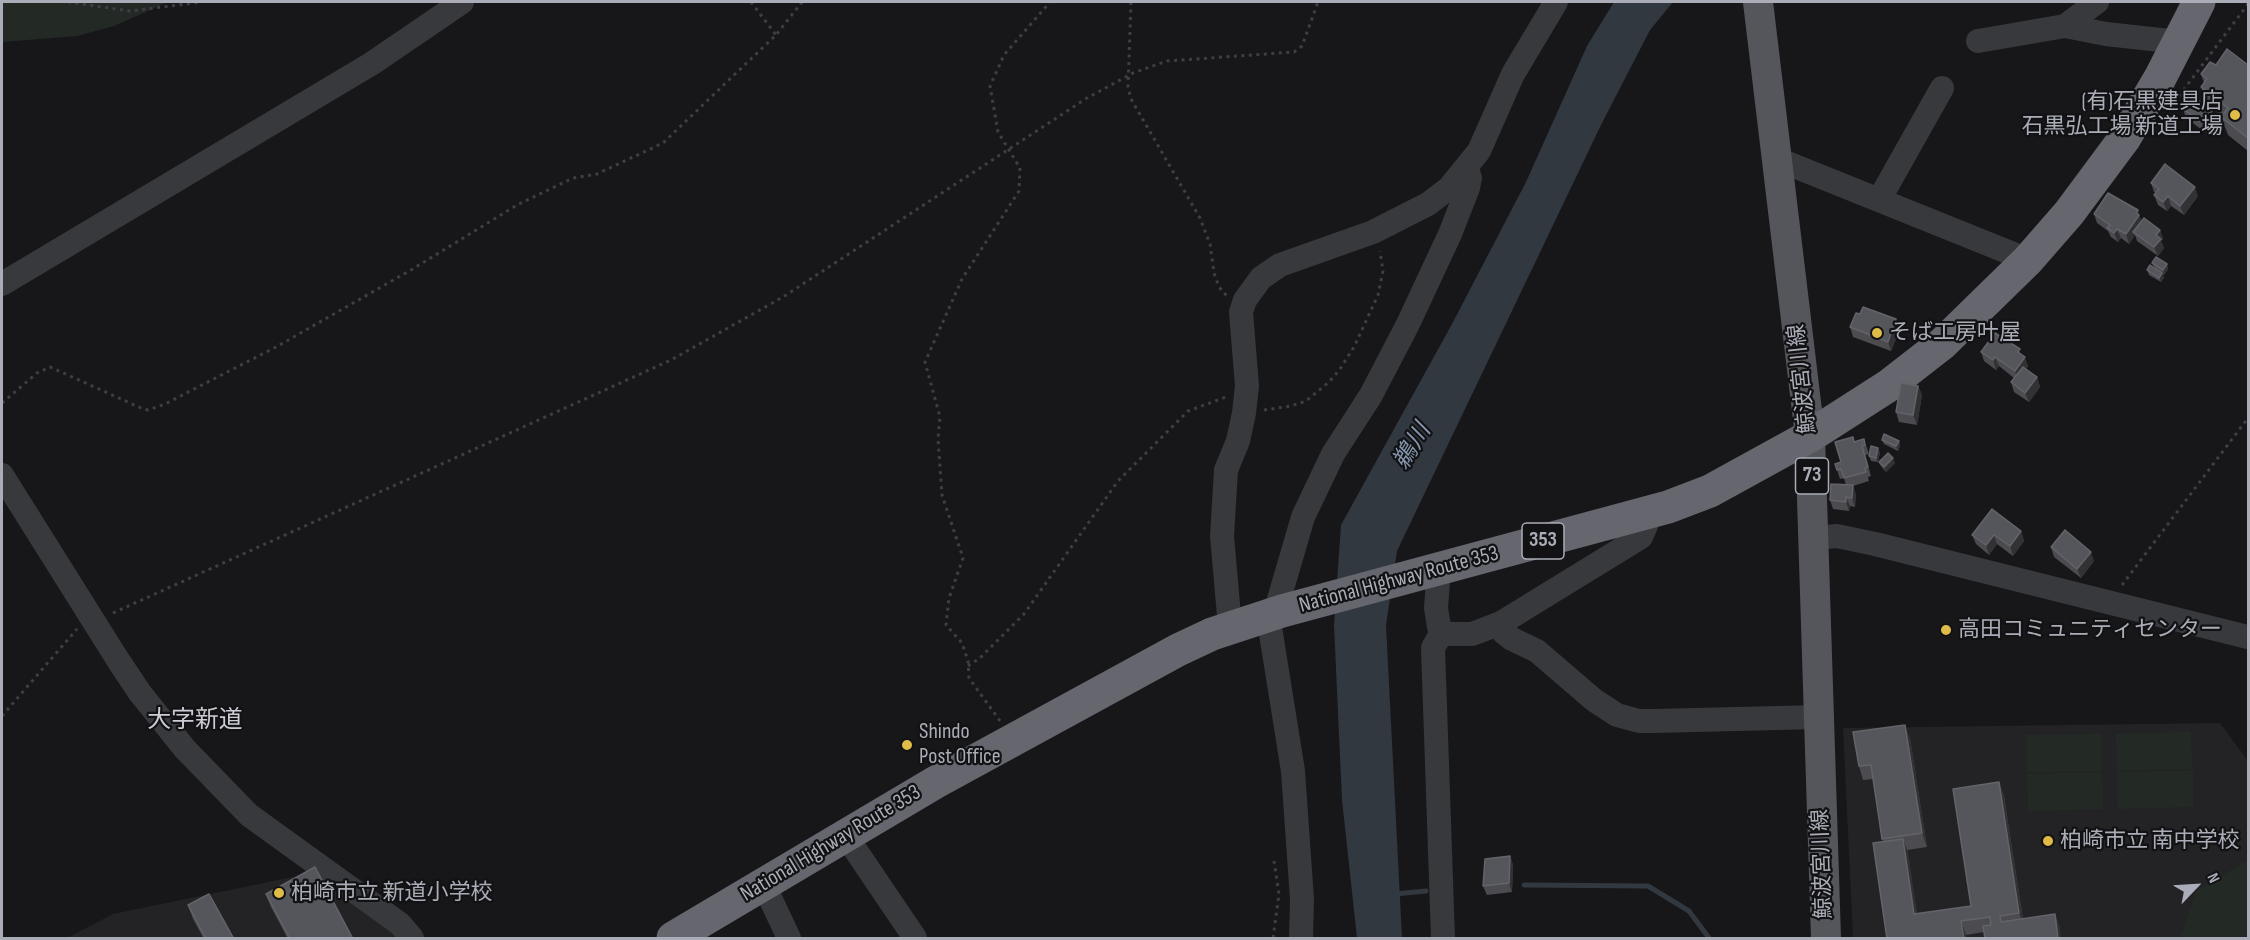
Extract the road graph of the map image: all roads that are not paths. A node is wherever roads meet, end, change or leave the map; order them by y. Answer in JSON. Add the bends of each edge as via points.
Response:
{"nodes":[{"id":1,"x":462,"y":2,"type":"edge"},
{"id":2,"x":1556,"y":2,"type":"edge"},
{"id":3,"x":2097,"y":2,"type":"edge"},
{"id":4,"x":2199,"y":2,"type":"edge"},
{"id":5,"x":1759,"y":9,"type":"edge"},
{"id":6,"x":2065,"y":26,"type":"junction"},
{"id":7,"x":1978,"y":41,"type":"dead end"},
{"id":8,"x":2179,"y":42,"type":"junction"},
{"id":9,"x":1942,"y":88,"type":"dead end"},
{"id":10,"x":1777,"y":159,"type":"junction"},
{"id":11,"x":1467,"y":170,"type":"junction"},
{"id":12,"x":1879,"y":200,"type":"junction"},
{"id":13,"x":2028,"y":260,"type":"junction"},
{"id":14,"x":2,"y":284,"type":"edge"},
{"id":15,"x":1810,"y":436,"type":"junction"},
{"id":16,"x":2,"y":475,"type":"edge"},
{"id":17,"x":1648,"y":513,"type":"junction"},
{"id":18,"x":1814,"y":538,"type":"junction"},
{"id":19,"x":1434,"y":570,"type":"junction"},
{"id":20,"x":1275,"y":613,"type":"junction"},
{"id":21,"x":1501,"y":623,"type":"junction"},
{"id":22,"x":1230,"y":627,"type":"junction"},
{"id":23,"x":1442,"y":632,"type":"junction"},
{"id":24,"x":2248,"y":637,"type":"edge"},
{"id":25,"x":1819,"y":717,"type":"junction"},
{"id":26,"x":846,"y":836,"type":"junction"},
{"id":27,"x":764,"y":885,"type":"junction"},
{"id":28,"x":412,"y":939,"type":"edge"},
{"id":29,"x":673,"y":939,"type":"edge"},
{"id":30,"x":789,"y":939,"type":"edge"},
{"id":31,"x":915,"y":939,"type":"edge"},
{"id":32,"x":1301,"y":939,"type":"edge"},
{"id":33,"x":1443,"y":939,"type":"edge"},
{"id":34,"x":1826,"y":939,"type":"edge"}],
"edges":[{"from":1,"to":14,"type":"street","via":[[371,64]]},
{"from":2,"to":11,"type":"street","via":[[1513,74]]},
{"from":3,"to":6,"type":"street"},
{"from":4,"to":8,"type":"highway","name":"National Highway Route 353","number":"353"},
{"from":5,"to":10,"type":"main road","name":"鯨波宮川線","number":"73"},
{"from":6,"to":7,"type":"street"},
{"from":6,"to":8,"type":"street"},
{"from":8,"to":13,"type":"highway","name":"National Highway Route 353","number":"353","via":[[2124,139],[2070,213]]},
{"from":9,"to":12,"type":"street"},
{"from":10,"to":12,"type":"street"},
{"from":10,"to":15,"type":"main road","name":"鯨波宮川線","number":"73"},
{"from":11,"to":20,"type":"street","via":[[1468,188],[1422,294],[1302,517]]},
{"from":11,"to":22,"type":"street","via":[[1428,204],[1373,232],[1300,256],[1254,285],[1240,312],[1245,404],[1238,441],[1226,470],[1222,536]]},
{"from":12,"to":13,"type":"street"},
{"from":13,"to":15,"type":"highway","name":"National Highway Route 353","number":"353","via":[[1942,344],[1888,386]]},
{"from":15,"to":17,"type":"highway","name":"National Highway Route 353","number":"353","via":[[1710,491]]},
{"from":15,"to":18,"type":"main road","name":"鯨波宮川線","number":"73"},
{"from":16,"to":28,"type":"street","via":[[140,693],[185,749],[249,814],[400,924]]},
{"from":17,"to":19,"type":"highway","name":"National Highway Route 353","number":"353"},
{"from":17,"to":21,"type":"street","via":[[1641,537]]},
{"from":18,"to":24,"type":"street","via":[[1837,536],[1864,541]]},
{"from":18,"to":25,"type":"main road","name":"鯨波宮川線","number":"73"},
{"from":19,"to":20,"type":"highway","name":"National Highway Route 353","number":"353"},
{"from":19,"to":23,"type":"street"},
{"from":20,"to":22,"type":"highway","name":"National Highway Route 353","number":"353"},
{"from":20,"to":32,"type":"street","via":[[1293,771]]},
{"from":21,"to":23,"type":"street","via":[[1472,634]]},
{"from":21,"to":25,"type":"street","via":[[1503,632],[1537,651],[1617,715],[1639,721]]},
{"from":22,"to":26,"type":"highway","name":"National Highway Route 353","number":"353","via":[[1178,650]]},
{"from":23,"to":33,"type":"street","via":[[1433,648]]},
{"from":25,"to":34,"type":"main road","name":"鯨波宮川線","number":"73"},
{"from":26,"to":27,"type":"highway","name":"National Highway Route 353","number":"353"},
{"from":26,"to":31,"type":"street"},
{"from":27,"to":29,"type":"highway","name":"National Highway Route 353","number":"353"},
{"from":27,"to":30,"type":"street"}]}
